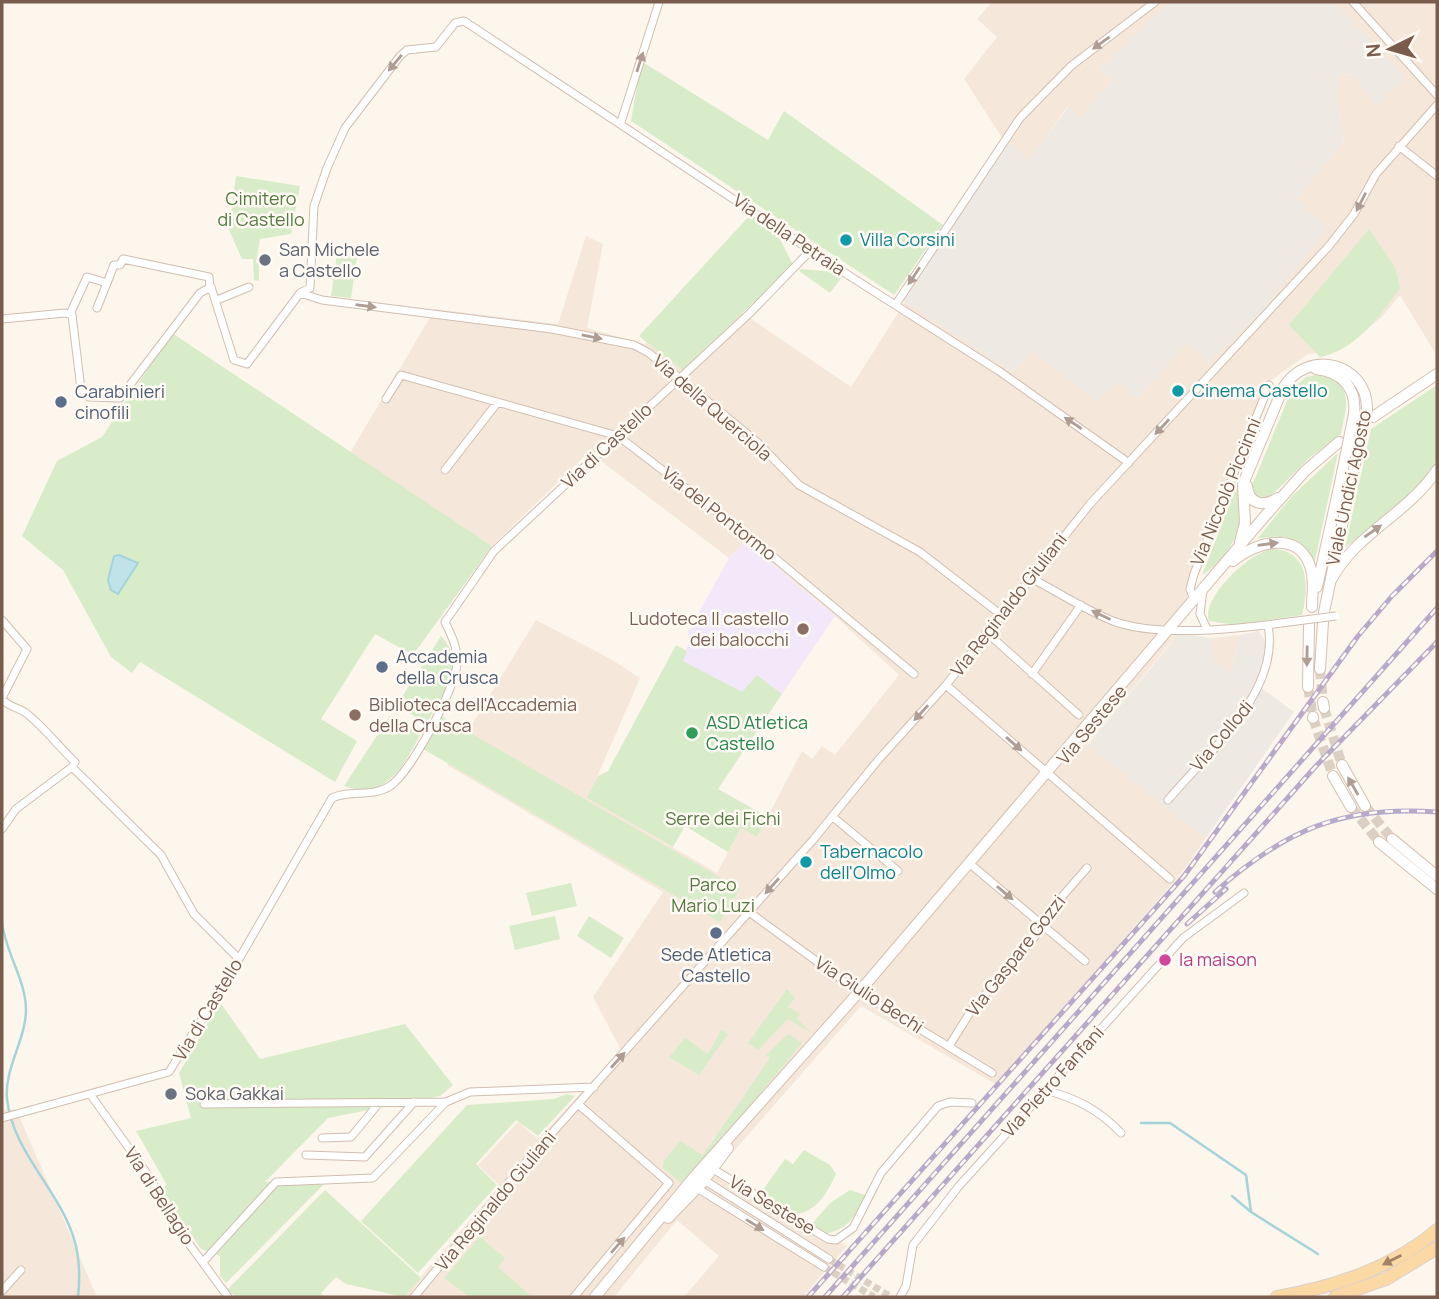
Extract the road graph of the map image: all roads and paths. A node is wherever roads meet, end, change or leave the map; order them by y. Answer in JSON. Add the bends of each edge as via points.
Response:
{"nodes":[{"id":1,"x":659,"y":2,"type":"edge"},
{"id":2,"x":1155,"y":2,"type":"edge"},
{"id":3,"x":1353,"y":2,"type":"edge"},
{"id":4,"x":1437,"y":95,"type":"edge"},
{"id":5,"x":1437,"y":105,"type":"edge"},
{"id":6,"x":621,"y":122,"type":"junction"},
{"id":7,"x":1399,"y":146,"type":"junction"},
{"id":8,"x":1436,"y":173,"type":"edge"},
{"id":9,"x":811,"y":250,"type":"junction"},
{"id":10,"x":107,"y":283,"type":"junction"},
{"id":11,"x":210,"y":286,"type":"junction"},
{"id":12,"x":249,"y":286,"type":"dead end"},
{"id":13,"x":300,"y":293,"type":"junction"},
{"id":14,"x":217,"y":300,"type":"junction"},
{"id":15,"x":896,"y":304,"type":"junction"},
{"id":16,"x":96,"y":309,"type":"dead end"},
{"id":17,"x":70,"y":314,"type":"junction"},
{"id":18,"x":2,"y":319,"type":"edge"},
{"id":19,"x":1307,"y":368,"type":"junction"},
{"id":20,"x":1437,"y":374,"type":"edge"},
{"id":21,"x":679,"y":379,"type":"junction"},
{"id":22,"x":1269,"y":385,"type":"dead end"},
{"id":23,"x":386,"y":399,"type":"dead end"},
{"id":24,"x":497,"y":402,"type":"junction"},
{"id":25,"x":1370,"y":414,"type":"junction"},
{"id":26,"x":618,"y":436,"type":"junction"},
{"id":27,"x":1339,"y":442,"type":"dead end"},
{"id":28,"x":1129,"y":463,"type":"junction"},
{"id":29,"x":445,"y":470,"type":"dead end"},
{"id":30,"x":1250,"y":470,"type":"junction"},
{"id":31,"x":1437,"y":470,"type":"edge"},
{"id":32,"x":1345,"y":485,"type":"junction"},
{"id":33,"x":1287,"y":491,"type":"junction"},
{"id":34,"x":1238,"y":548,"type":"junction"},
{"id":35,"x":1031,"y":578,"type":"junction"},
{"id":36,"x":1211,"y":579,"type":"junction"},
{"id":37,"x":1330,"y":583,"type":"junction"},
{"id":38,"x":1203,"y":590,"type":"junction"},
{"id":39,"x":1194,"y":600,"type":"junction"},
{"id":40,"x":1081,"y":605,"type":"junction"},
{"id":41,"x":1000,"y":614,"type":"junction"},
{"id":42,"x":1310,"y":615,"type":"junction"},
{"id":43,"x":1336,"y":616,"type":"dead end"},
{"id":44,"x":2,"y":620,"type":"edge"},
{"id":45,"x":1268,"y":625,"type":"junction"},
{"id":46,"x":1167,"y":629,"type":"junction"},
{"id":47,"x":1207,"y":629,"type":"junction"},
{"id":48,"x":986,"y":632,"type":"junction"},
{"id":49,"x":1320,"y":669,"type":"tunnel mouth"},
{"id":50,"x":914,"y":674,"type":"dead end"},
{"id":51,"x":1032,"y":674,"type":"junction"},
{"id":52,"x":946,"y":685,"type":"junction"},
{"id":53,"x":1308,"y":687,"type":"tunnel mouth"},
{"id":54,"x":2,"y":698,"type":"edge"},
{"id":55,"x":1079,"y":715,"type":"dead end"},
{"id":56,"x":1342,"y":765,"type":"tunnel mouth"},
{"id":57,"x":72,"y":767,"type":"junction"},
{"id":58,"x":1047,"y":773,"type":"junction"},
{"id":59,"x":1333,"y":776,"type":"tunnel mouth"},
{"id":60,"x":1168,"y":800,"type":"dead end"},
{"id":61,"x":1365,"y":806,"type":"tunnel mouth"},
{"id":62,"x":1351,"y":807,"type":"tunnel mouth"},
{"id":63,"x":833,"y":817,"type":"junction"},
{"id":64,"x":2,"y":829,"type":"edge"},
{"id":65,"x":1392,"y":839,"type":"tunnel mouth"},
{"id":66,"x":1379,"y":842,"type":"tunnel mouth"},
{"id":67,"x":969,"y":863,"type":"junction"},
{"id":68,"x":1087,"y":868,"type":"dead end"},
{"id":69,"x":898,"y":871,"type":"dead end"},
{"id":70,"x":1419,"y":875,"type":"junction"},
{"id":71,"x":1437,"y":876,"type":"edge"},
{"id":72,"x":1170,"y":879,"type":"dead end"},
{"id":73,"x":1437,"y":889,"type":"edge"},
{"id":74,"x":1244,"y":893,"type":"dead end"},
{"id":75,"x":1437,"y":895,"type":"edge"},
{"id":76,"x":749,"y":912,"type":"junction"},
{"id":77,"x":1041,"y":924,"type":"junction"},
{"id":78,"x":239,"y":959,"type":"junction"},
{"id":79,"x":1085,"y":961,"type":"dead end"},
{"id":80,"x":859,"y":992,"type":"junction"},
{"id":81,"x":949,"y":1046,"type":"junction"},
{"id":82,"x":992,"y":1073,"type":"dead end"},
{"id":83,"x":594,"y":1087,"type":"junction"},
{"id":84,"x":774,"y":1087,"type":"junction"},
{"id":85,"x":1045,"y":1090,"type":"junction"},
{"id":86,"x":90,"y":1094,"type":"junction"},
{"id":87,"x":414,"y":1102,"type":"junction"},
{"id":88,"x":446,"y":1102,"type":"junction"},
{"id":89,"x":379,"y":1103,"type":"junction"},
{"id":90,"x":971,"y":1103,"type":"dead end"},
{"id":91,"x":204,"y":1104,"type":"dead end"},
{"id":92,"x":579,"y":1105,"type":"junction"},
{"id":93,"x":7,"y":1116,"type":"edge"},
{"id":94,"x":1121,"y":1133,"type":"dead end"},
{"id":95,"x":321,"y":1138,"type":"dead end"},
{"id":96,"x":720,"y":1147,"type":"junction"},
{"id":97,"x":306,"y":1155,"type":"dead end"},
{"id":98,"x":704,"y":1180,"type":"junction"},
{"id":99,"x":669,"y":1208,"type":"junction"},
{"id":100,"x":1437,"y":1230,"type":"edge"},
{"id":101,"x":637,"y":1247,"type":"junction"},
{"id":102,"x":1437,"y":1248,"type":"edge"},
{"id":103,"x":829,"y":1259,"type":"tunnel mouth"},
{"id":104,"x":203,"y":1262,"type":"junction"},
{"id":105,"x":824,"y":1267,"type":"tunnel mouth"},
{"id":106,"x":21,"y":1270,"type":"dead end"},
{"id":107,"x":2,"y":1292,"type":"edge"},
{"id":108,"x":228,"y":1297,"type":"edge"},
{"id":109,"x":414,"y":1297,"type":"edge"},
{"id":110,"x":574,"y":1297,"type":"edge"},
{"id":111,"x":595,"y":1297,"type":"edge"},
{"id":112,"x":900,"y":1297,"type":"edge"},
{"id":113,"x":1277,"y":1297,"type":"edge"},
{"id":114,"x":1335,"y":1297,"type":"edge"}],
"edges":[{"from":6,"to":1,"type":"street","one_way":true},
{"from":2,"to":15,"type":"street","one_way":true,"via":[[1071,66],[1020,118]]},
{"from":3,"to":4,"type":"street"},
{"from":5,"to":7,"type":"street","name":"Via Reginaldo Giuliani"},
{"from":6,"to":9,"type":"street","name":"Via della Petraia"},
{"from":6,"to":13,"type":"street","name":"Via della Petraia","one_way":true,"via":[[468,21],[455,23],[436,47],[407,50],[400,56],[354,116],[327,168],[314,206],[313,282]]},
{"from":7,"to":8,"type":"street"},
{"from":7,"to":28,"type":"street","name":"Via Reginaldo Giuliani","one_way":true,"via":[[1329,246]]},
{"from":9,"to":15,"type":"street","name":"Via della Petraia"},
{"from":9,"to":21,"type":"street","name":"Via di Castello"},
{"from":10,"to":11,"type":"street","via":[[114,265],[123,259],[209,277]]},
{"from":10,"to":16,"type":"street"},
{"from":10,"to":17,"type":"street","via":[[87,276]]},
{"from":11,"to":14,"type":"street"},
{"from":11,"to":17,"type":"street","via":[[120,398],[89,397],[81,389],[75,320]]},
{"from":12,"to":14,"type":"street"},
{"from":13,"to":14,"type":"street","via":[[252,360],[242,365],[234,360]]},
{"from":13,"to":21,"type":"street","name":"Via della Querciola","one_way":true,"via":[[322,300],[552,328],[634,345]]},
{"from":28,"to":15,"type":"street","name":"Via della Petraia","one_way":true},
{"from":17,"to":18,"type":"street"},
{"from":19,"to":25,"type":"main road","name":"Viale Undici Agosto","via":[[1328,363],[1350,373],[1366,396]]},
{"from":19,"to":30,"type":"main road","via":[[1283,388]]},
{"from":19,"to":32,"type":"main road","name":"Viale Undici Agosto","bridge":true,"via":[[1332,372],[1345,381],[1353,395]]},
{"from":20,"to":25,"type":"main road"},
{"from":21,"to":26,"type":"street","name":"Via di Castello"},
{"from":21,"to":41,"type":"street","name":"Via della Querciola","via":[[757,442],[799,485],[920,552]]},
{"from":22,"to":39,"type":"street","name":"Via Niccolò Piccinni","via":[[1194,574],[1190,589]]},
{"from":23,"to":24,"type":"street","name":"Via del Pontormo","via":[[401,375]]},
{"from":24,"to":26,"type":"street","name":"Via del Pontormo"},
{"from":24,"to":29,"type":"street"},
{"from":25,"to":32,"type":"main road","name":"Viale Undici Agosto","bridge":true},
{"from":26,"to":50,"type":"street","name":"Via del Pontormo","via":[[746,534]]},
{"from":26,"to":78,"type":"street","name":"Via di Castello","via":[[494,551],[445,622],[457,649],[455,677],[405,770],[382,790],[332,798]]},
{"from":27,"to":33,"type":"main road","name":"Via Sestese"},
{"from":28,"to":35,"type":"street","name":"Via Reginaldo Giuliani"},
{"from":30,"to":33,"type":"main road","via":[[1247,492],[1255,502],[1268,503]]},
{"from":30,"to":34,"type":"main road","via":[[1243,484],[1245,523]]},
{"from":37,"to":31,"type":"main road","one_way":true,"via":[[1354,546],[1408,505]]},
{"from":32,"to":37,"type":"main road","name":"Viale Undici Agosto"},
{"from":32,"to":42,"type":"main road","name":"Viale Undici Agosto"},
{"from":33,"to":34,"type":"main road","name":"Via Sestese"},
{"from":34,"to":36,"type":"main road","name":"Via Sestese"},
{"from":35,"to":40,"type":"street"},
{"from":35,"to":41,"type":"street","name":"Via Reginaldo Giuliani"},
{"from":36,"to":38,"type":"main road","name":"Via Sestese"},
{"from":36,"to":42,"type":"main road","name":"Viale Undici Agosto","one_way":true,"via":[[1250,548],[1282,542],[1301,553],[1310,566]]},
{"from":37,"to":49,"type":"main road","name":"Viale Undici Agosto"},
{"from":38,"to":39,"type":"main road","name":"Via Sestese"},
{"from":38,"to":47,"type":"street","via":[[1200,614]]},
{"from":39,"to":46,"type":"main road","name":"Via Sestese"},
{"from":46,"to":40,"type":"street","one_way":true,"via":[[1123,624]]},
{"from":40,"to":51,"type":"street"},
{"from":41,"to":48,"type":"street","name":"Via Reginaldo Giuliani"},
{"from":42,"to":53,"type":"main road","name":"Viale Undici Agosto","one_way":true},
{"from":43,"to":45,"type":"street","bridge":true},
{"from":44,"to":54,"type":"street","via":[[27,646]]},
{"from":45,"to":47,"type":"street"},
{"from":45,"to":60,"type":"street","name":"Via Collodi","via":[[1270,652],[1255,696]]},
{"from":46,"to":47,"type":"street"},
{"from":46,"to":58,"type":"main road","name":"Via Sestese"},
{"from":48,"to":51,"type":"street"},
{"from":48,"to":52,"type":"street","name":"Via Reginaldo Giuliani"},
{"from":51,"to":55,"type":"street"},
{"from":52,"to":58,"type":"street","one_way":true},
{"from":52,"to":63,"type":"street","name":"Via Reginaldo Giuliani","one_way":true},
{"from":54,"to":57,"type":"street","via":[[25,712],[60,745],[75,762]]},
{"from":61,"to":56,"type":"main road","one_way":true},
{"from":57,"to":64,"type":"street","via":[[16,808]]},
{"from":57,"to":78,"type":"street","via":[[162,855],[194,914]]},
{"from":58,"to":67,"type":"main road","name":"Via Sestese"},
{"from":58,"to":72,"type":"street"},
{"from":59,"to":62,"type":"main road"},
{"from":63,"to":69,"type":"street"},
{"from":63,"to":76,"type":"street","name":"Via Reginaldo Giuliani","one_way":true},
{"from":65,"to":71,"type":"main road"},
{"from":66,"to":70,"type":"main road"},
{"from":67,"to":77,"type":"street","one_way":true},
{"from":67,"to":80,"type":"main road","name":"Via Sestese"},
{"from":68,"to":77,"type":"street","name":"Via Gaspare Gozzi"},
{"from":70,"to":73,"type":"main road"},
{"from":70,"to":75,"type":"main road"},
{"from":74,"to":85,"type":"street","name":"Via Pietro Fanfani","via":[[1183,937]]},
{"from":76,"to":80,"type":"street","name":"Via Giulio Bechi"},
{"from":83,"to":76,"type":"street","name":"Via Reginaldo Giuliani","one_way":true},
{"from":77,"to":79,"type":"street"},
{"from":77,"to":81,"type":"street","name":"Via Gaspare Gozzi","via":[[971,1011]]},
{"from":78,"to":86,"type":"street","name":"Via di Castello","via":[[169,1072]]},
{"from":80,"to":81,"type":"street","name":"Via Giulio Bechi"},
{"from":80,"to":84,"type":"main road","name":"Via Sestese"},
{"from":81,"to":82,"type":"street","name":"Via Giulio Bechi"},
{"from":83,"to":88,"type":"street","via":[[470,1092]]},
{"from":83,"to":92,"type":"street","name":"Via Reginaldo Giuliani"},
{"from":84,"to":96,"type":"main road","name":"Via Sestese"},
{"from":84,"to":98,"type":"main road","name":"Via Sestese"},
{"from":85,"to":94,"type":"street","via":[[1104,1115]]},
{"from":85,"to":112,"type":"street","name":"Via Pietro Fanfani","via":[[913,1245]]},
{"from":86,"to":93,"type":"street","name":"Via di Castello"},
{"from":86,"to":104,"type":"street","name":"Via di Bellagio"},
{"from":87,"to":88,"type":"street"},
{"from":87,"to":89,"type":"street"},
{"from":87,"to":97,"type":"street","via":[[365,1157]]},
{"from":88,"to":104,"type":"street","via":[[373,1178],[276,1182]]},
{"from":89,"to":91,"type":"street"},
{"from":89,"to":95,"type":"street","via":[[351,1137]]},
{"from":90,"to":98,"type":"street","name":"Via Sestese","via":[[950,1101],[938,1106],[881,1173],[853,1228],[836,1240]]},
{"from":92,"to":109,"type":"street","name":"Via Reginaldo Giuliani"},
{"from":110,"to":92,"type":"street","one_way":true,"via":[[669,1183]]},
{"from":96,"to":98,"type":"street"},
{"from":96,"to":99,"type":"main road","name":"Via Sestese"},
{"from":98,"to":99,"type":"street"},
{"from":98,"to":101,"type":"main road","name":"Via Sestese"},
{"from":98,"to":103,"type":"street"},
{"from":98,"to":105,"type":"street","one_way":true},
{"from":99,"to":101,"type":"main road","name":"Via Sestese"},
{"from":100,"to":113,"type":"main road","one_way":true,"via":[[1364,1273]]},
{"from":101,"to":111,"type":"main road","name":"Via Sestese"},
{"from":102,"to":114,"type":"main road","via":[[1386,1279]]},
{"from":104,"to":108,"type":"street","name":"Via di Bellagio"},
{"from":106,"to":107,"type":"street"}]}
